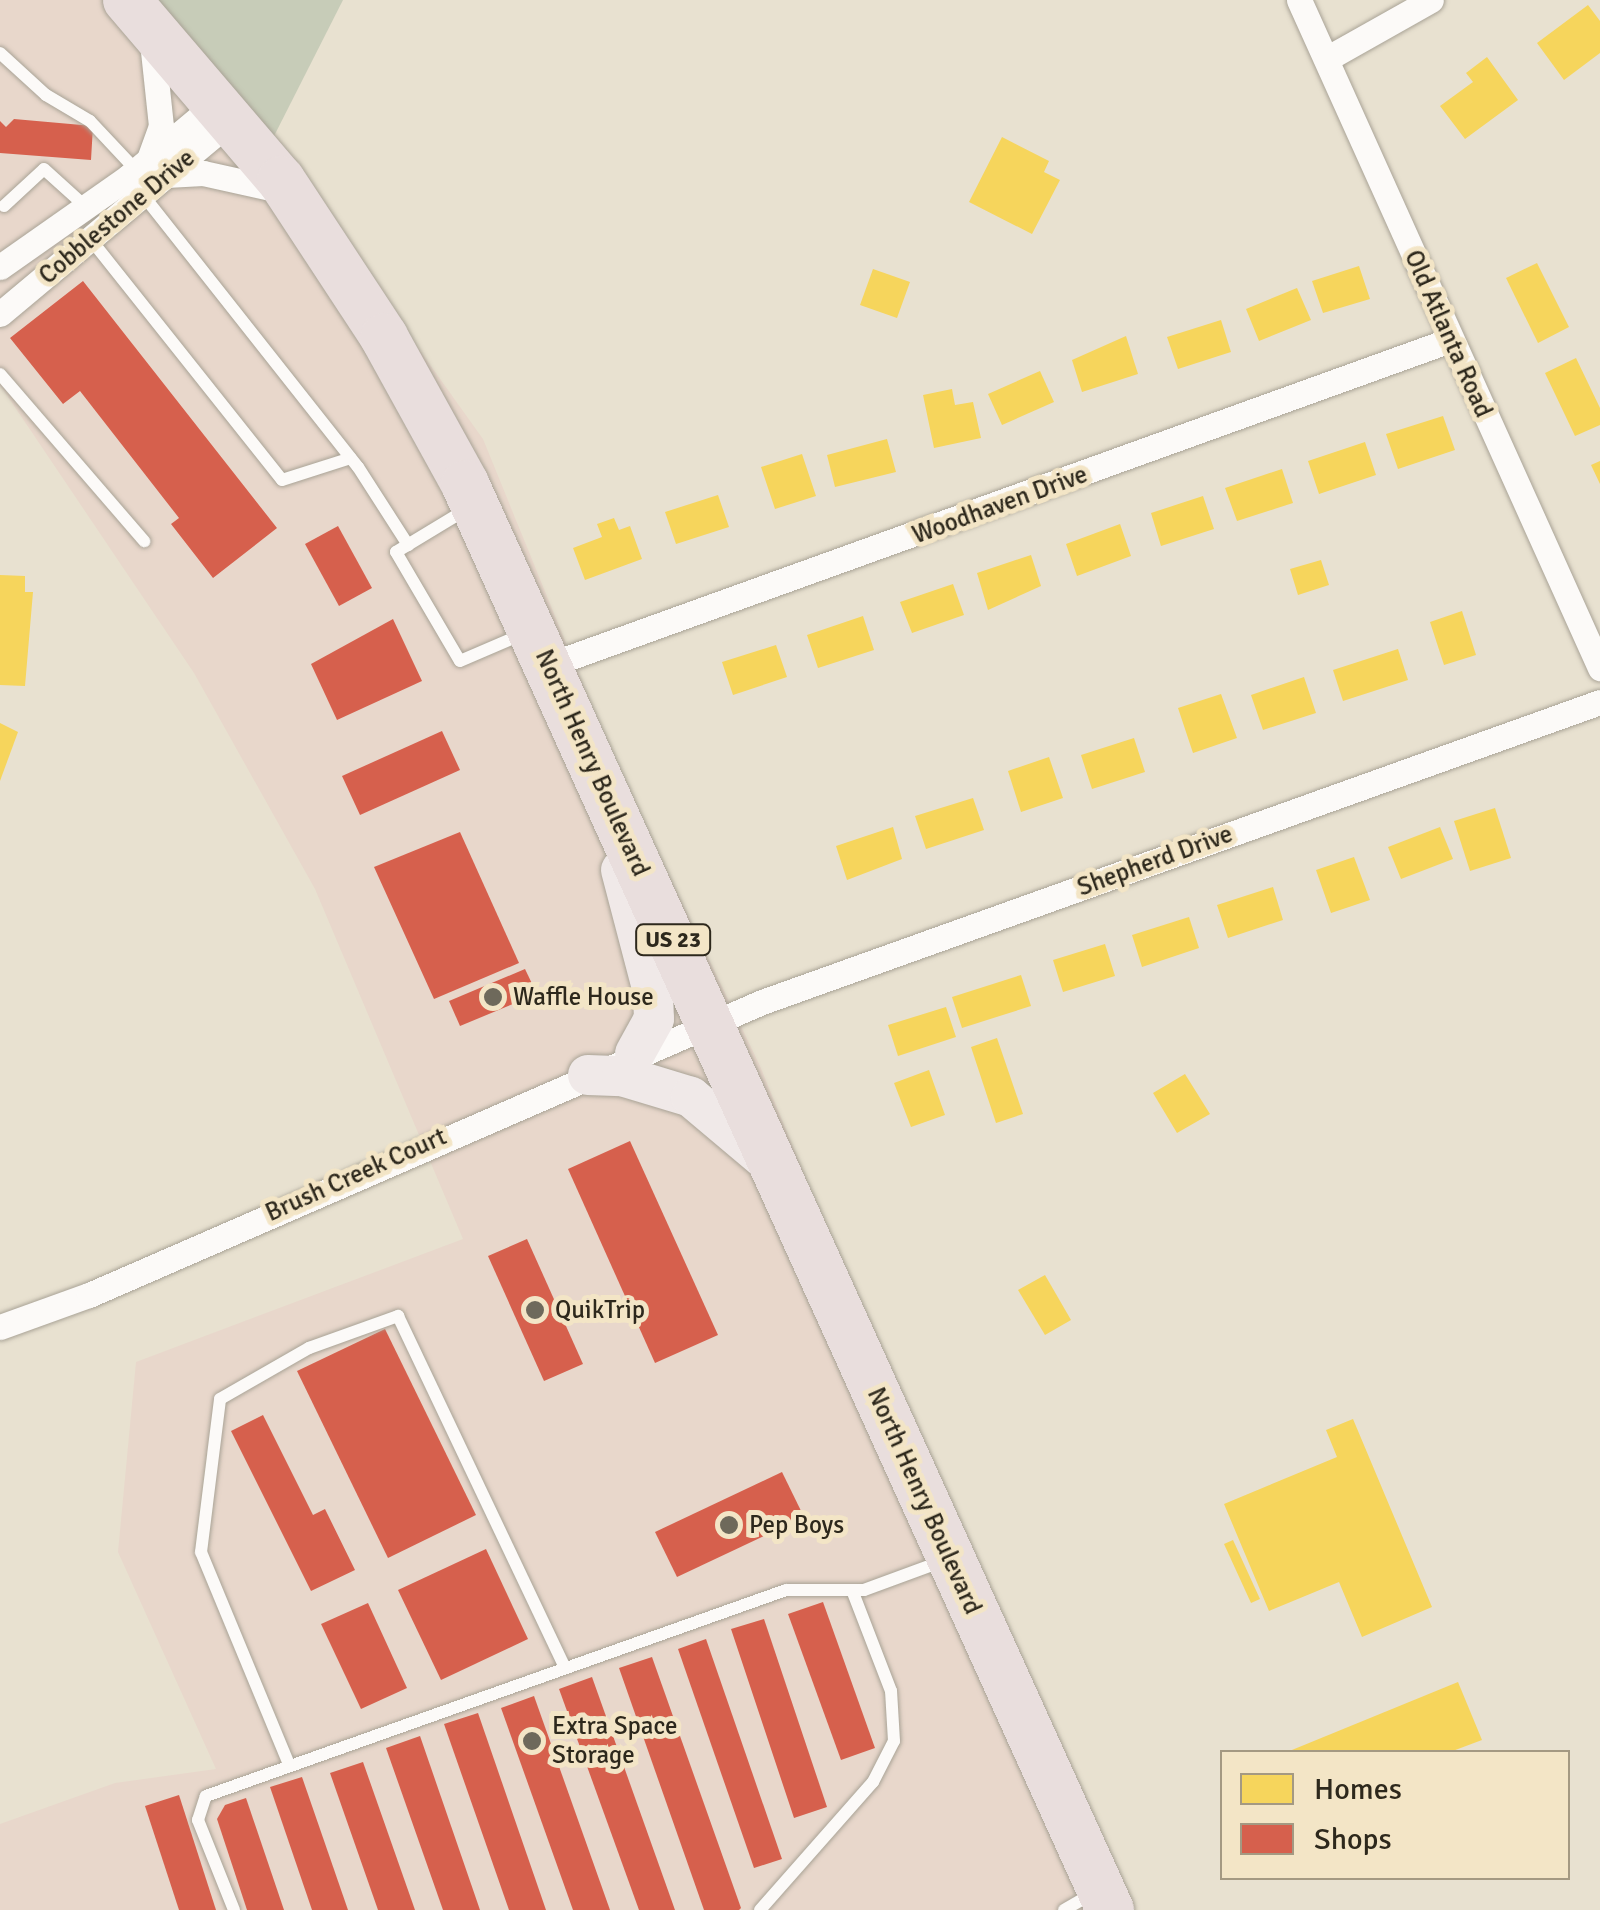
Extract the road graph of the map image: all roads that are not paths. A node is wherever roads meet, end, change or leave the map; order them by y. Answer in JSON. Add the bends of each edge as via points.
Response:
{"nodes":[{"id":1,"x":1299,"y":0,"type":"edge"},
{"id":2,"x":1432,"y":0,"type":"edge"},
{"id":3,"x":137,"y":11,"type":"edge"},
{"id":4,"x":0,"y":53,"type":"edge"},
{"id":5,"x":1328,"y":58,"type":"junction"},
{"id":6,"x":226,"y":110,"type":"junction"},
{"id":7,"x":144,"y":176,"type":"junction"},
{"id":8,"x":290,"y":193,"type":"junction"},
{"id":9,"x":4,"y":206,"type":"dead end"},
{"id":10,"x":86,"y":206,"type":"junction"},
{"id":11,"x":92,"y":240,"type":"junction"},
{"id":12,"x":0,"y":267,"type":"edge"},
{"id":13,"x":0,"y":314,"type":"edge"},
{"id":14,"x":1450,"y":340,"type":"junction"},
{"id":15,"x":0,"y":374,"type":"edge"},
{"id":16,"x":351,"y":458,"type":"junction"},
{"id":17,"x":474,"y":504,"type":"junction"},
{"id":18,"x":144,"y":542,"type":"dead end"},
{"id":19,"x":408,"y":545,"type":"junction"},
{"id":20,"x":540,"y":648,"type":"junction"},
{"id":21,"x":1600,"y":668,"type":"edge"},
{"id":22,"x":1600,"y":702,"type":"edge"},
{"id":23,"x":584,"y":752,"type":"junction"},
{"id":24,"x":712,"y":1022,"type":"junction"},
{"id":25,"x":635,"y":1053,"type":"junction"},
{"id":26,"x":588,"y":1076,"type":"junction"},
{"id":27,"x":779,"y":1173,"type":"junction"},
{"id":28,"x":0,"y":1327,"type":"edge"},
{"id":29,"x":950,"y":1558,"type":"junction"},
{"id":30,"x":852,"y":1590,"type":"junction"},
{"id":31,"x":564,"y":1666,"type":"junction"},
{"id":32,"x":288,"y":1762,"type":"junction"},
{"id":33,"x":1091,"y":1903,"type":"edge"},
{"id":34,"x":234,"y":1910,"type":"edge"},
{"id":35,"x":760,"y":1910,"type":"edge"}],
"edges":[{"from":1,"to":5,"type":"street","name":"Old Atlanta Road"},
{"from":2,"to":5,"type":"street"},
{"from":3,"to":6,"type":"highway","name":"North Henry Boulevard","number":"US 23"},
{"from":3,"to":7,"type":"street","via":[[162,102]]},
{"from":4,"to":7,"type":"lane","via":[[46,96],[90,122]]},
{"from":5,"to":14,"type":"street","name":"Old Atlanta Road"},
{"from":6,"to":7,"type":"street","name":"Cobblestone Drive"},
{"from":6,"to":8,"type":"highway","name":"North Henry Boulevard","number":"US 23"},
{"from":7,"to":8,"type":"street","via":[[204,173]]},
{"from":7,"to":10,"type":"street","name":"Cobblestone Drive"},
{"from":7,"to":11,"type":"street","name":"Cobblestone Drive"},
{"from":7,"to":16,"type":"lane"},
{"from":8,"to":17,"type":"highway","name":"North Henry Boulevard","number":"US 23","via":[[384,337]]},
{"from":9,"to":10,"type":"lane","via":[[44,169]]},
{"from":10,"to":12,"type":"street","name":"Cobblestone Drive"},
{"from":11,"to":13,"type":"street","name":"Cobblestone Drive"},
{"from":11,"to":16,"type":"lane","via":[[282,480]]},
{"from":14,"to":20,"type":"street","name":"Woodhaven Drive"},
{"from":14,"to":21,"type":"street","name":"Old Atlanta Road"},
{"from":15,"to":18,"type":"lane"},
{"from":16,"to":19,"type":"lane"},
{"from":17,"to":19,"type":"lane"},
{"from":17,"to":20,"type":"highway","name":"North Henry Boulevard","number":"US 23"},
{"from":19,"to":20,"type":"lane","via":[[396,552],[460,661]]},
{"from":20,"to":23,"type":"highway","name":"North Henry Boulevard","number":"US 23"},
{"from":22,"to":24,"type":"street","name":"Shepherd Drive"},
{"from":23,"to":24,"type":"highway","name":"North Henry Boulevard","number":"US 23"},
{"from":23,"to":25,"type":"main road","via":[[653,992],[654,1020]]},
{"from":24,"to":25,"type":"street","name":"Brush Creek Court"},
{"from":24,"to":27,"type":"highway","name":"North Henry Boulevard","number":"US 23"},
{"from":25,"to":26,"type":"street","name":"Brush Creek Court"},
{"from":26,"to":27,"type":"main road","via":[[622,1076],[690,1097]]},
{"from":26,"to":28,"type":"street","name":"Brush Creek Court","via":[[89,1295]]},
{"from":27,"to":29,"type":"highway","name":"North Henry Boulevard","number":"US 23"},
{"from":29,"to":30,"type":"lane"},
{"from":29,"to":33,"type":"highway","name":"North Henry Boulevard","number":"US 23"},
{"from":30,"to":31,"type":"lane","via":[[786,1590]]},
{"from":30,"to":35,"type":"lane","via":[[892,1691],[894,1741],[873,1782]]},
{"from":31,"to":32,"type":"lane"},
{"from":31,"to":32,"type":"lane","via":[[398,1316],[310,1348],[220,1400],[201,1552]]},
{"from":32,"to":34,"type":"lane","via":[[206,1796],[198,1820]]}]}
